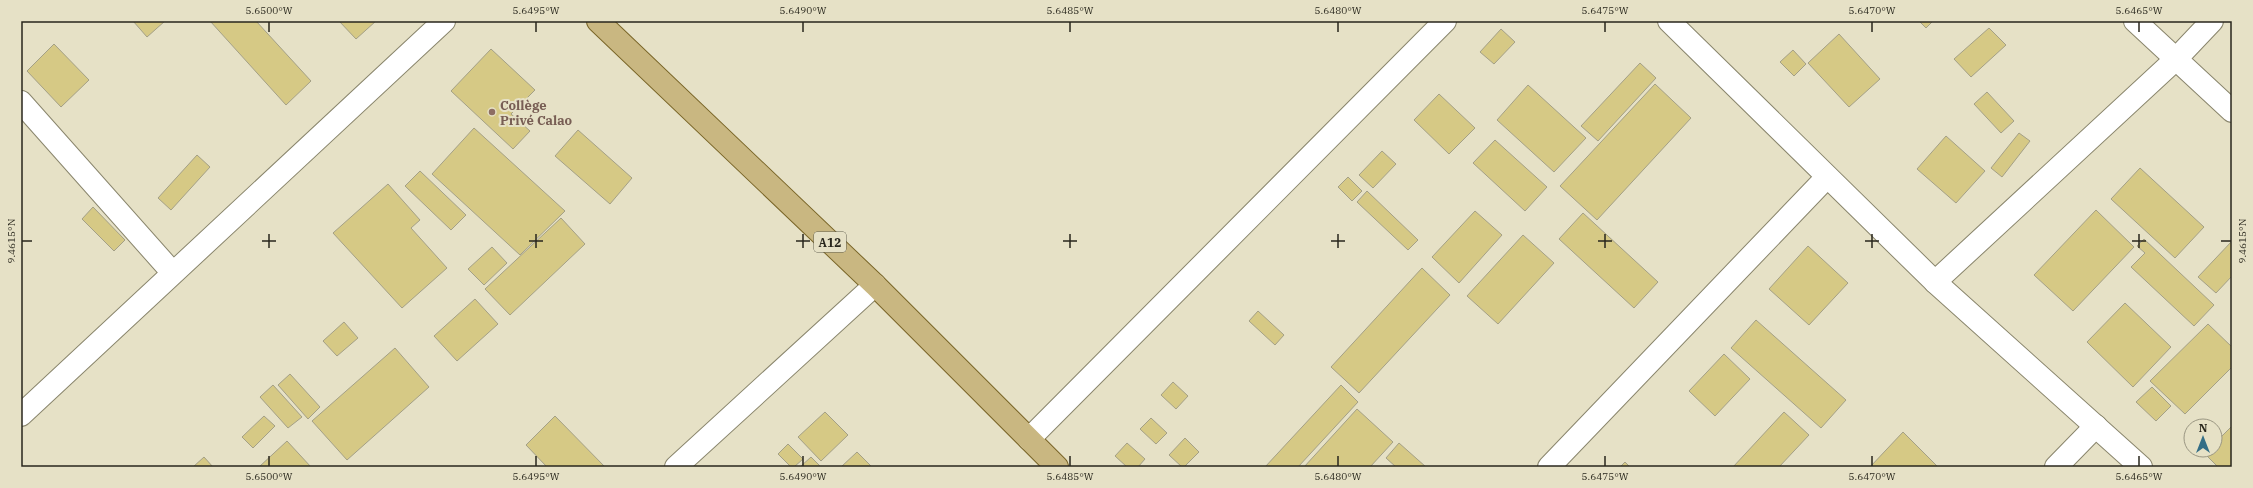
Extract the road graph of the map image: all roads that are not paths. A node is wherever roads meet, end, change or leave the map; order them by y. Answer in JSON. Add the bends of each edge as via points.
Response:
{"nodes":[{"id":1,"x":444,"y":21,"type":"edge"},
{"id":2,"x":598,"y":21,"type":"edge"},
{"id":3,"x":1445,"y":21,"type":"edge"},
{"id":4,"x":1669,"y":21,"type":"edge"},
{"id":5,"x":2135,"y":21,"type":"edge"},
{"id":6,"x":2212,"y":21,"type":"edge"},
{"id":7,"x":2176,"y":59,"type":"junction"},
{"id":8,"x":21,"y":102,"type":"edge"},
{"id":9,"x":2232,"y":111,"type":"edge"},
{"id":10,"x":1827,"y":177,"type":"junction"},
{"id":11,"x":172,"y":272,"type":"junction"},
{"id":12,"x":1935,"y":282,"type":"junction"},
{"id":13,"x":875,"y":285,"type":"junction"},
{"id":14,"x":21,"y":415,"type":"edge"},
{"id":15,"x":2096,"y":426,"type":"junction"},
{"id":16,"x":1029,"y":439,"type":"junction"},
{"id":17,"x":676,"y":467,"type":"edge"},
{"id":18,"x":1057,"y":467,"type":"edge"},
{"id":19,"x":1549,"y":467,"type":"edge"},
{"id":20,"x":2056,"y":467,"type":"edge"},
{"id":21,"x":2141,"y":467,"type":"edge"}],
"edges":[{"from":1,"to":11,"type":"street"},
{"from":2,"to":13,"type":"main road","number":"A12"},
{"from":3,"to":16,"type":"street"},
{"from":4,"to":10,"type":"street"},
{"from":5,"to":7,"type":"street"},
{"from":6,"to":7,"type":"street"},
{"from":7,"to":9,"type":"street"},
{"from":7,"to":12,"type":"street"},
{"from":8,"to":11,"type":"street"},
{"from":10,"to":12,"type":"street"},
{"from":10,"to":19,"type":"street"},
{"from":11,"to":14,"type":"street"},
{"from":12,"to":15,"type":"street"},
{"from":13,"to":16,"type":"main road","number":"A12"},
{"from":13,"to":17,"type":"street"},
{"from":15,"to":20,"type":"street"},
{"from":15,"to":21,"type":"street"},
{"from":16,"to":18,"type":"main road","number":"A12"}]}
